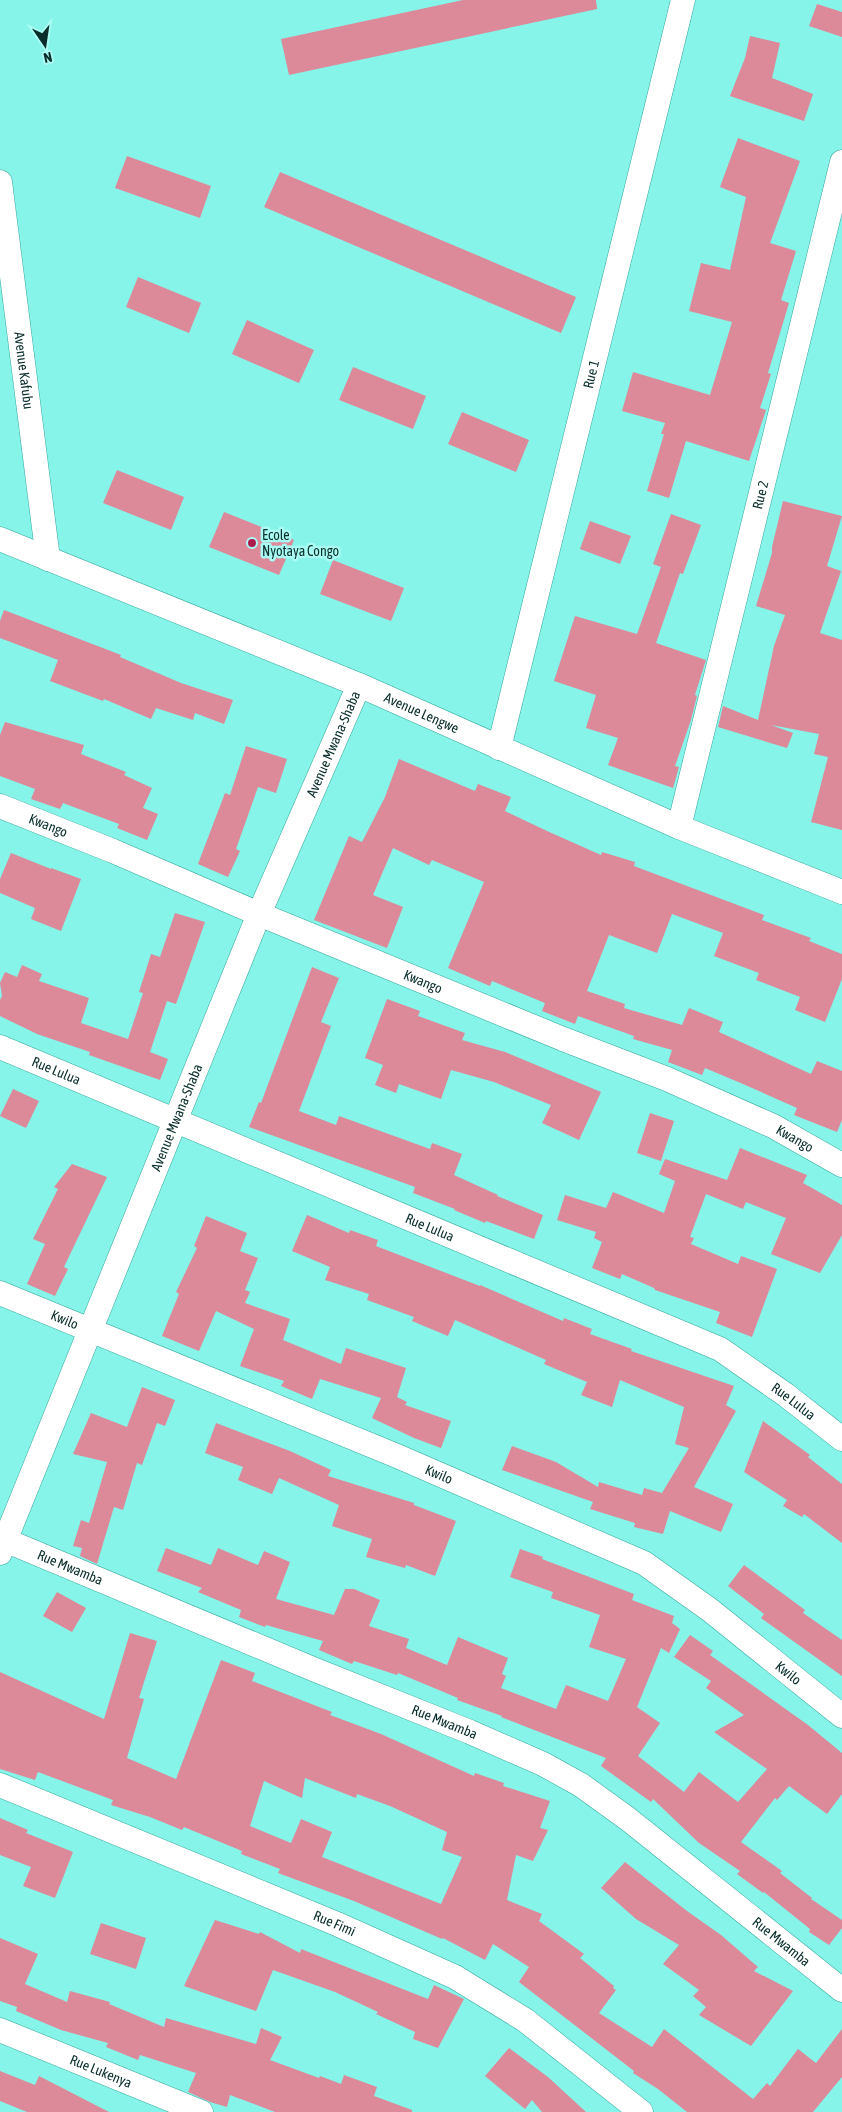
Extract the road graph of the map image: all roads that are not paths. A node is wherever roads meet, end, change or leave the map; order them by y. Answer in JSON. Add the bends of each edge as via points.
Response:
{"nodes":[{"id":1,"x":684,"y":0,"type":"edge"},
{"id":2,"x":842,"y":162,"type":"edge"},
{"id":3,"x":0,"y":182,"type":"edge"},
{"id":4,"x":0,"y":539,"type":"edge"},
{"id":5,"x":48,"y":559,"type":"junction"},
{"id":6,"x":360,"y":685,"type":"junction"},
{"id":7,"x":499,"y":748,"type":"junction"},
{"id":8,"x":0,"y":806,"type":"edge"},
{"id":9,"x":679,"y":827,"type":"junction"},
{"id":10,"x":841,"y":888,"type":"edge"},
{"id":11,"x":259,"y":914,"type":"junction"},
{"id":12,"x":0,"y":1047,"type":"edge"},
{"id":13,"x":176,"y":1121,"type":"junction"},
{"id":14,"x":842,"y":1165,"type":"edge"},
{"id":15,"x":0,"y":1293,"type":"edge"},
{"id":16,"x":91,"y":1330,"type":"junction"},
{"id":17,"x":842,"y":1439,"type":"edge"},
{"id":18,"x":2,"y":1544,"type":"edge"},
{"id":19,"x":842,"y":1716,"type":"edge"},
{"id":20,"x":0,"y":1785,"type":"edge"},
{"id":21,"x":842,"y":1990,"type":"edge"},
{"id":22,"x":0,"y":2030,"type":"edge"},
{"id":23,"x":201,"y":2112,"type":"edge"},
{"id":24,"x":641,"y":2112,"type":"edge"}],
"edges":[{"from":1,"to":7,"type":"street","name":"Rue 1"},
{"from":2,"to":9,"type":"street","name":"Rue 2"},
{"from":3,"to":5,"type":"street","name":"Avenue Kafubu"},
{"from":4,"to":5,"type":"street","name":"Avenue Lengwe"},
{"from":5,"to":6,"type":"street","name":"Avenue Lengwe"},
{"from":6,"to":7,"type":"street","name":"Avenue Lengwe"},
{"from":6,"to":11,"type":"street","name":"Avenue Mwana-Shaba"},
{"from":7,"to":9,"type":"street","name":"Avenue Lengwe"},
{"from":8,"to":11,"type":"street","name":"Kwango"},
{"from":9,"to":10,"type":"street","name":"Avenue Lengwe"},
{"from":11,"to":13,"type":"street","name":"Avenue Mwana-Shaba"},
{"from":11,"to":14,"type":"street","name":"Kwango","via":[[667,1079],[773,1126]]},
{"from":12,"to":13,"type":"street","name":"Rue Lulua"},
{"from":13,"to":16,"type":"street","name":"Avenue Mwana-Shaba"},
{"from":13,"to":17,"type":"street","name":"Rue Lulua","via":[[720,1349],[786,1394]]},
{"from":15,"to":16,"type":"street","name":"Kwilo"},
{"from":16,"to":18,"type":"street","name":"Avenue Mwana-Shaba"},
{"from":16,"to":19,"type":"street","name":"Kwilo","via":[[397,1456],[644,1563],[710,1610]]},
{"from":18,"to":21,"type":"street","name":"Rue Mwamba","via":[[470,1732],[581,1784]]},
{"from":20,"to":24,"type":"street","name":"Rue Fimi","via":[[337,1924],[455,1977],[525,2020]]},
{"from":22,"to":23,"type":"street","name":"Rue Lukenya"}]}
